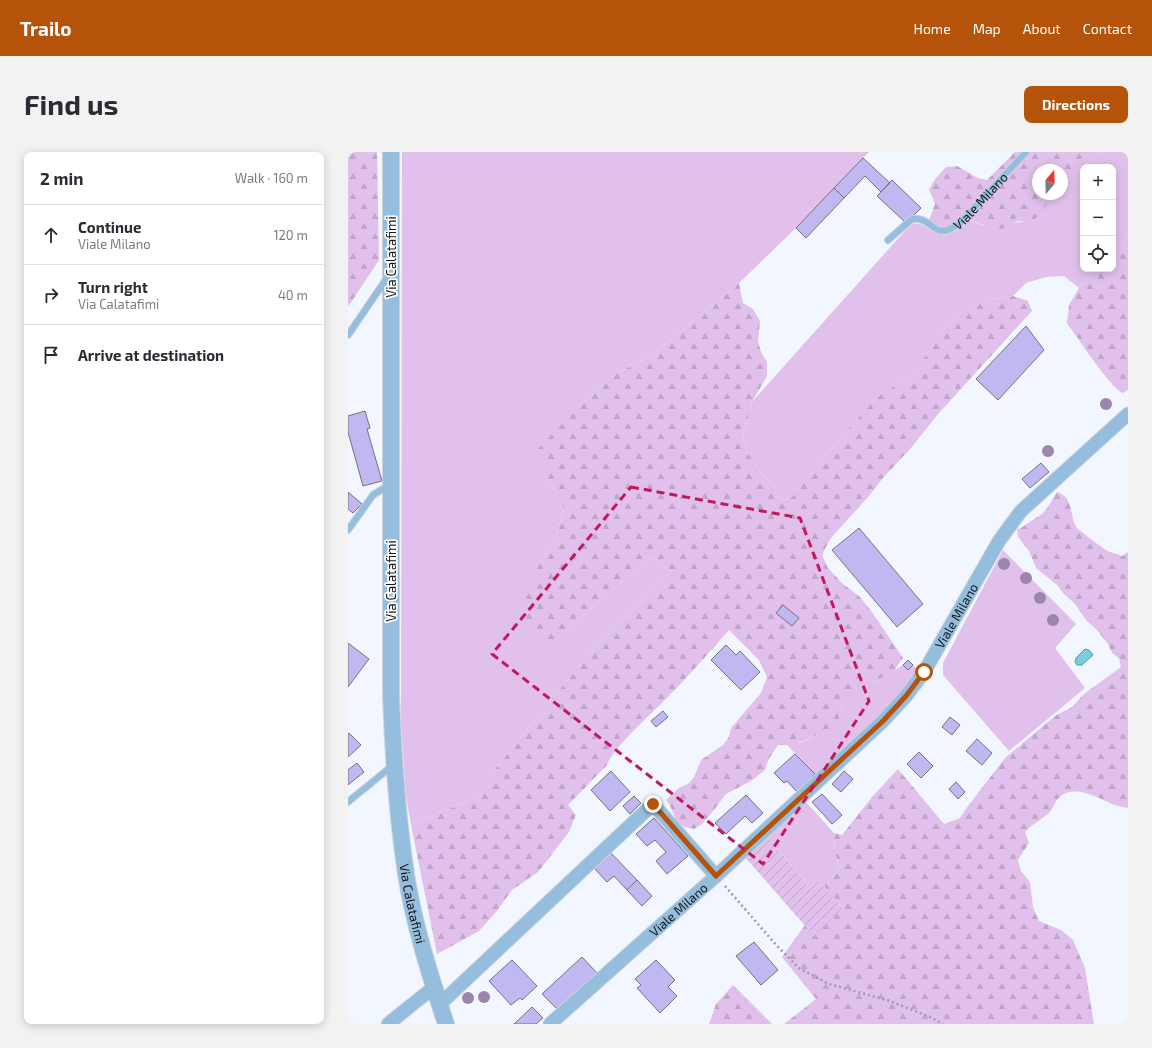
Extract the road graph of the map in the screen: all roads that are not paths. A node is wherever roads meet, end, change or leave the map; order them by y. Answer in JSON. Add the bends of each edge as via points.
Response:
{"nodes":[{"id":1,"x":391,"y":152,"type":"edge"},
{"id":2,"x":1026,"y":152,"type":"edge"},
{"id":3,"x":888,"y":240,"type":"dead end"},
{"id":4,"x":391,"y":272,"type":"junction"},
{"id":5,"x":348,"y":335,"type":"edge"},
{"id":6,"x":1128,"y":414,"type":"edge"},
{"id":7,"x":390,"y":484,"type":"junction"},
{"id":8,"x":348,"y":530,"type":"edge"},
{"id":9,"x":394,"y":765,"type":"junction"},
{"id":10,"x":348,"y":802,"type":"edge"},
{"id":11,"x":716,"y":876,"type":"junction"},
{"id":12,"x":434,"y":987,"type":"junction"},
{"id":13,"x":440,"y":1004,"type":"junction"},
{"id":14,"x":388,"y":1024,"type":"edge"},
{"id":15,"x":446,"y":1024,"type":"edge"},
{"id":16,"x":550,"y":1024,"type":"edge"}],
"edges":[{"from":1,"to":4,"type":"street","name":"Via Calatafimi"},
{"from":2,"to":3,"type":"lane","name":"Viale Milano","via":[[952,229],[940,231],[926,222],[912,219]]},
{"from":4,"to":5,"type":"lane"},
{"from":4,"to":7,"type":"street","name":"Via Calatafimi"},
{"from":6,"to":11,"type":"street","name":"Viale Milano","via":[[1020,511],[999,541],[924,672],[906,696],[883,721]]},
{"from":7,"to":8,"type":"lane","via":[[373,495]]},
{"from":7,"to":9,"type":"street","name":"Via Calatafimi"},
{"from":9,"to":10,"type":"lane"},
{"from":9,"to":12,"type":"street","name":"Via Calatafimi","via":[[406,875]]},
{"from":11,"to":13,"type":"street","via":[[653,804]]},
{"from":11,"to":16,"type":"street","name":"Viale Milano"},
{"from":12,"to":13,"type":"street","name":"Via Calatafimi"},
{"from":12,"to":14,"type":"street"},
{"from":13,"to":15,"type":"street","name":"Via Calatafimi"}]}
